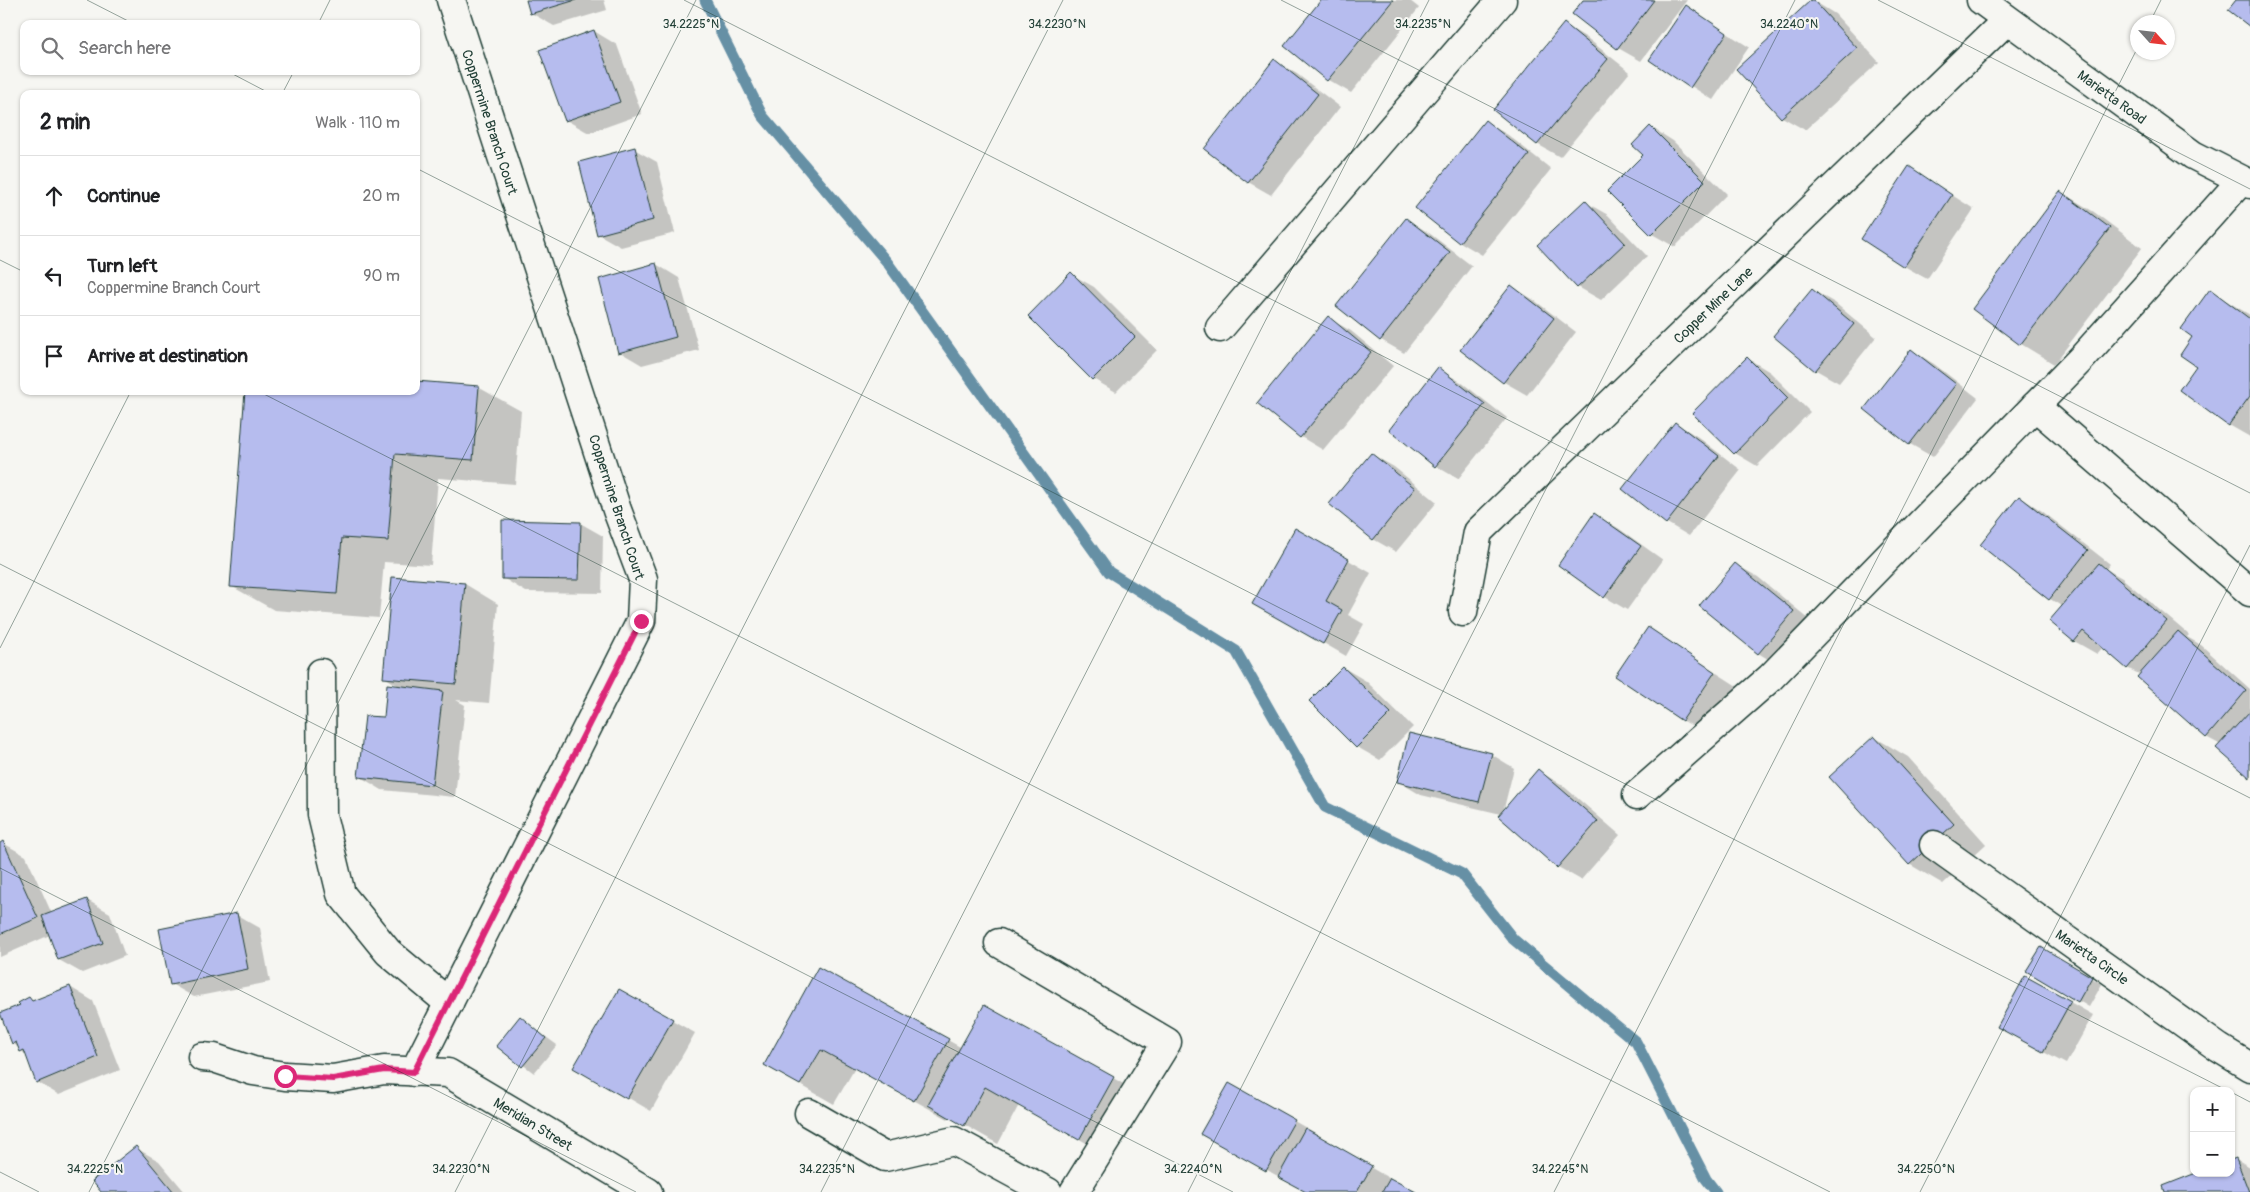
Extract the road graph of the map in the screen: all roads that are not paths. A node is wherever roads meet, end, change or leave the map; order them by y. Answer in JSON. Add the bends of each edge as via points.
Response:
{"nodes":[{"id":1,"x":451,"y":0,"type":"edge"},
{"id":2,"x":1502,"y":0,"type":"edge"},
{"id":3,"x":1981,"y":0,"type":"edge"},
{"id":4,"x":2007,"y":20,"type":"junction"},
{"id":5,"x":2245,"y":182,"type":"edge"},
{"id":6,"x":1220,"y":328,"type":"dead end"},
{"id":7,"x":2035,"y":406,"type":"junction"},
{"id":8,"x":2250,"y":592,"type":"edge"},
{"id":9,"x":1462,"y":612,"type":"dead end"},
{"id":10,"x":321,"y":673,"type":"dead end"},
{"id":11,"x":1637,"y":796,"type":"dead end"},
{"id":12,"x":1934,"y":845,"type":"dead end"},
{"id":13,"x":999,"y":943,"type":"dead end"},
{"id":14,"x":449,"y":1003,"type":"junction"},
{"id":15,"x":202,"y":1057,"type":"dead end"},
{"id":16,"x":2250,"y":1068,"type":"edge"},
{"id":17,"x":414,"y":1072,"type":"junction"},
{"id":18,"x":809,"y":1114,"type":"dead end"},
{"id":19,"x":648,"y":1192,"type":"edge"},
{"id":20,"x":1048,"y":1192,"type":"edge"},
{"id":21,"x":1074,"y":1192,"type":"edge"}],
"edges":[{"from":1,"to":14,"type":"street","name":"Coppermine Branch Court","via":[[611,491],[643,579],[641,621]]},
{"from":2,"to":6,"type":"street"},
{"from":3,"to":4,"type":"street","name":"Marietta Road"},
{"from":4,"to":5,"type":"street","name":"Marietta Road","via":[[2193,155]]},
{"from":4,"to":9,"type":"street","name":"Copper Mine Lane","via":[[1478,532]]},
{"from":5,"to":7,"type":"street"},
{"from":7,"to":8,"type":"street"},
{"from":7,"to":11,"type":"street","via":[[1770,678]]},
{"from":10,"to":14,"type":"street","via":[[322,814],[341,894],[388,952]]},
{"from":12,"to":16,"type":"street","name":"Marietta Circle"},
{"from":13,"to":21,"type":"street","via":[[1167,1042]]},
{"from":14,"to":17,"type":"street","name":"Coppermine Branch Court"},
{"from":15,"to":17,"type":"street","name":"Meridian Street","via":[[285,1076],[333,1079],[384,1070]]},
{"from":17,"to":19,"type":"street","name":"Meridian Street","via":[[448,1073]]},
{"from":18,"to":20,"type":"street","via":[[885,1157],[954,1141]]}]}
